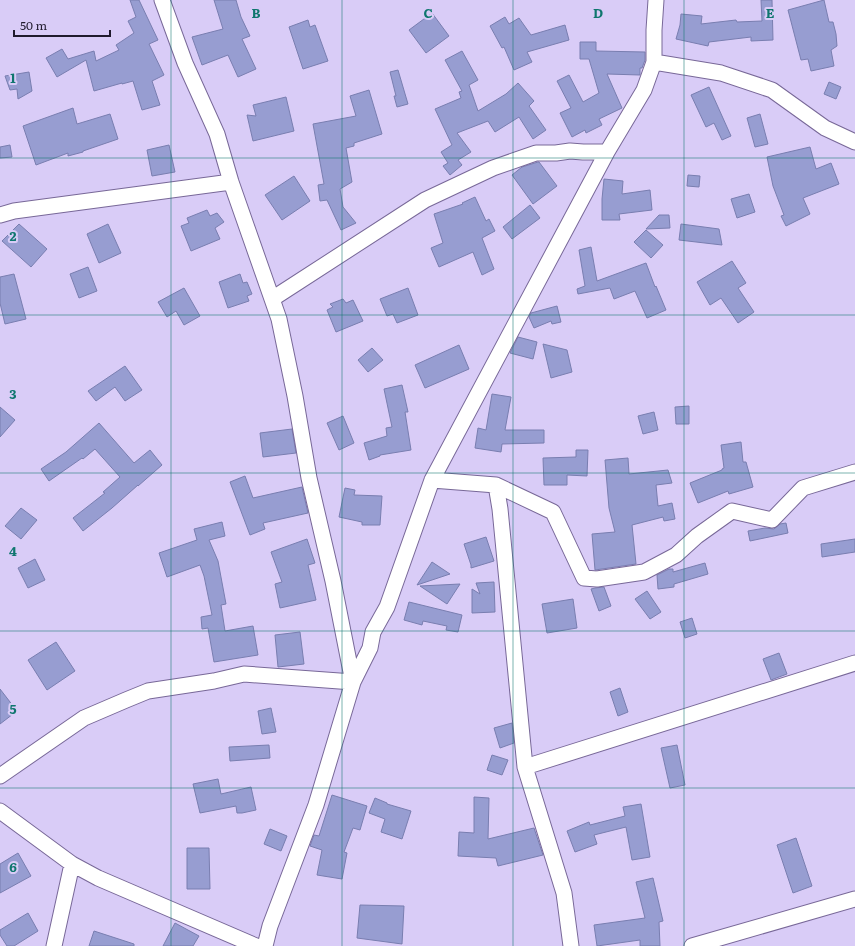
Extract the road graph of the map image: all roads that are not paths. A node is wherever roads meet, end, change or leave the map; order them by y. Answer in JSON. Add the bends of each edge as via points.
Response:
{"nodes":[{"id":1,"x":162,"y":0,"type":"edge"},
{"id":2,"x":656,"y":0,"type":"edge"},
{"id":3,"x":654,"y":62,"type":"junction"},
{"id":4,"x":855,"y":142,"type":"edge"},
{"id":5,"x":607,"y":152,"type":"junction"},
{"id":6,"x":231,"y":182,"type":"junction"},
{"id":7,"x":0,"y":215,"type":"edge"},
{"id":8,"x":272,"y":299,"type":"junction"},
{"id":9,"x":855,"y":472,"type":"edge"},
{"id":10,"x":432,"y":480,"type":"junction"},
{"id":11,"x":496,"y":485,"type":"junction"},
{"id":12,"x":855,"y":663,"type":"edge"},
{"id":13,"x":353,"y":682,"type":"junction"},
{"id":14,"x":525,"y":767,"type":"junction"},
{"id":15,"x":0,"y":776,"type":"edge"},
{"id":16,"x":0,"y":811,"type":"edge"},
{"id":17,"x":72,"y":864,"type":"junction"},
{"id":18,"x":855,"y":899,"type":"edge"},
{"id":19,"x":54,"y":946,"type":"edge"},
{"id":20,"x":256,"y":946,"type":"edge"},
{"id":21,"x":265,"y":946,"type":"edge"},
{"id":22,"x":571,"y":946,"type":"edge"},
{"id":23,"x":692,"y":946,"type":"edge"}],
"edges":[{"from":1,"to":6,"type":"street","via":[[185,63],[217,134]]},
{"from":2,"to":3,"type":"street"},
{"from":3,"to":4,"type":"street","via":[[721,73],[772,90],[825,128]]},
{"from":3,"to":5,"type":"street","via":[[644,90]]},
{"from":5,"to":8,"type":"street","via":[[570,150],[536,153],[493,168],[425,200]]},
{"from":5,"to":10,"type":"street"},
{"from":6,"to":7,"type":"street"},
{"from":6,"to":8,"type":"street"},
{"from":8,"to":13,"type":"street","via":[[279,319],[309,478]]},
{"from":9,"to":11,"type":"street","via":[[803,488],[772,520],[732,510],[676,555],[644,572],[597,579],[584,578],[553,512]]},
{"from":10,"to":11,"type":"street"},
{"from":10,"to":13,"type":"street","via":[[387,607],[373,632],[370,648]]},
{"from":11,"to":14,"type":"street"},
{"from":12,"to":14,"type":"street"},
{"from":13,"to":15,"type":"street","via":[[244,674],[148,691],[84,718]]},
{"from":13,"to":21,"type":"street","via":[[316,805],[270,926]]},
{"from":14,"to":22,"type":"street","via":[[564,893]]},
{"from":16,"to":17,"type":"street"},
{"from":17,"to":19,"type":"street"},
{"from":17,"to":20,"type":"street","via":[[98,878]]},
{"from":18,"to":23,"type":"street"}]}
